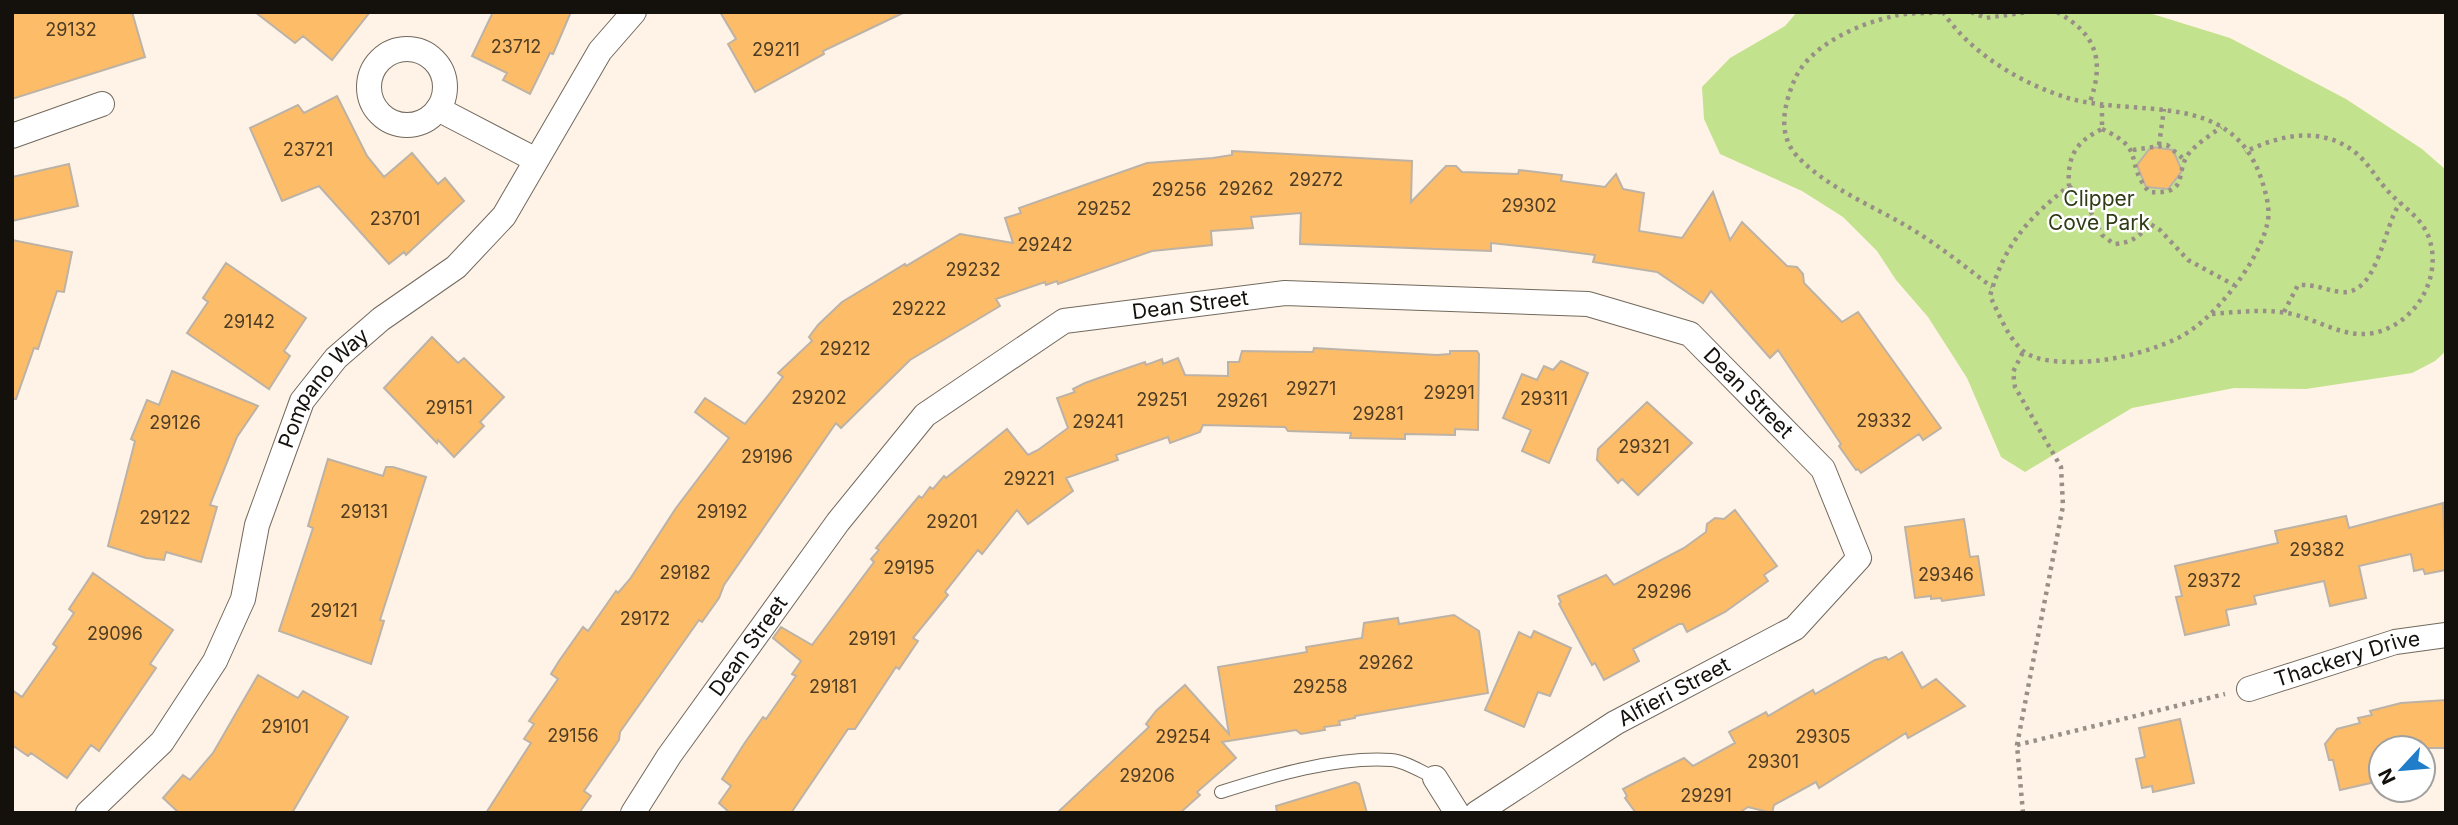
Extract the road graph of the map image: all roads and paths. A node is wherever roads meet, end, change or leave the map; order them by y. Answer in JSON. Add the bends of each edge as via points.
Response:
{"nodes":[{"id":1,"x":634,"y":12,"type":"edge"},
{"id":2,"x":1942,"y":12,"type":"edge"},
{"id":3,"x":1970,"y":12,"type":"edge"},
{"id":4,"x":2027,"y":12,"type":"edge"},
{"id":5,"x":2057,"y":12,"type":"edge"},
{"id":6,"x":2090,"y":102,"type":"junction"},
{"id":7,"x":102,"y":104,"type":"dead end"},
{"id":8,"x":2102,"y":104,"type":"junction"},
{"id":9,"x":438,"y":108,"type":"dead end"},
{"id":10,"x":2164,"y":109,"type":"junction"},
{"id":11,"x":2222,"y":127,"type":"junction"},
{"id":12,"x":2102,"y":129,"type":"junction"},
{"id":13,"x":12,"y":136,"type":"edge"},
{"id":14,"x":2159,"y":145,"type":"junction"},
{"id":15,"x":2133,"y":150,"type":"junction"},
{"id":16,"x":2245,"y":152,"type":"junction"},
{"id":17,"x":536,"y":160,"type":"junction"},
{"id":18,"x":2186,"y":161,"type":"junction"},
{"id":19,"x":2069,"y":186,"type":"junction"},
{"id":20,"x":2400,"y":203,"type":"junction"},
{"id":21,"x":2234,"y":285,"type":"junction"},
{"id":22,"x":1992,"y":287,"type":"junction"},
{"id":23,"x":2284,"y":313,"type":"junction"},
{"id":24,"x":2211,"y":314,"type":"junction"},
{"id":25,"x":2024,"y":352,"type":"junction"},
{"id":26,"x":1859,"y":558,"type":"joint"},
{"id":27,"x":2446,"y":635,"type":"edge"},
{"id":28,"x":2249,"y":689,"type":"joint"},
{"id":29,"x":2017,"y":745,"type":"junction"},
{"id":30,"x":1435,"y":778,"type":"joint"},
{"id":31,"x":1221,"y":792,"type":"dead end"},
{"id":32,"x":88,"y":813,"type":"edge"},
{"id":33,"x":633,"y":813,"type":"edge"},
{"id":34,"x":1457,"y":813,"type":"edge"},
{"id":35,"x":1477,"y":813,"type":"edge"},
{"id":36,"x":2023,"y":813,"type":"edge"}],
"edges":[{"from":1,"to":17,"type":"street","name":"Pompano Way","via":[[600,51]]},
{"from":2,"to":6,"type":"path","via":[[1984,54],[2026,82]]},
{"from":2,"to":22,"type":"path","via":[[1896,15],[1861,25],[1817,52],[1796,75],[1784,104],[1783,126],[1796,155],[1819,174],[1918,233]]},
{"from":3,"to":4,"type":"path","via":[[1986,18]]},
{"from":5,"to":6,"type":"path","via":[[2090,38],[2098,64]]},
{"from":6,"to":8,"type":"path"},
{"from":7,"to":13,"type":"street"},
{"from":8,"to":10,"type":"path"},
{"from":8,"to":12,"type":"path"},
{"from":9,"to":17,"type":"street"},
{"from":10,"to":11,"type":"path","via":[[2193,113]]},
{"from":10,"to":14,"type":"path"},
{"from":11,"to":16,"type":"path"},
{"from":11,"to":18,"type":"path","via":[[2188,153]]},
{"from":12,"to":15,"type":"path","via":[[2122,138]]},
{"from":12,"to":19,"type":"path","via":[[2076,145],[2068,166]]},
{"from":14,"to":15,"type":"path"},
{"from":14,"to":18,"type":"path","via":[[2167,145]]},
{"from":15,"to":18,"type":"path","via":[[2139,180],[2149,192],[2173,190],[2182,179]]},
{"from":16,"to":20,"type":"path","via":[[2280,137],[2298,135],[2340,143],[2365,162]]},
{"from":16,"to":21,"type":"path","via":[[2260,175],[2268,202],[2267,225]]},
{"from":17,"to":32,"type":"street","name":"Pompano Way","via":[[504,216],[456,267],[381,319],[336,358],[302,401],[257,525],[243,599],[215,661],[162,742]]},
{"from":19,"to":21,"type":"path","via":[[2086,202],[2102,234],[2114,244],[2140,236],[2150,224],[2188,260]]},
{"from":19,"to":22,"type":"path","via":[[2024,226],[2005,252]]},
{"from":20,"to":23,"type":"path","via":[[2364,286],[2342,292],[2321,285],[2298,285]]},
{"from":20,"to":23,"type":"path","via":[[2419,220],[2430,239],[2426,293],[2414,311],[2396,325],[2374,333],[2349,334]]},
{"from":21,"to":24,"type":"path"},
{"from":22,"to":25,"type":"path","via":[[1995,307]]},
{"from":23,"to":24,"type":"path"},
{"from":24,"to":25,"type":"path","via":[[2178,338],[2101,361],[2058,362]]},
{"from":25,"to":29,"type":"path","via":[[2013,372],[2015,387],[2061,467],[2063,506]]},
{"from":26,"to":33,"type":"street","name":"Dean Street","via":[[1823,469],[1690,334],[1588,304],[1312,293],[1064,321],[925,415],[838,522]]},
{"from":26,"to":35,"type":"street","name":"Alfieri Street","via":[[1795,628],[1615,723]]},
{"from":27,"to":28,"type":"street","name":"Thackery Drive","via":[[2395,642]]},
{"from":28,"to":29,"type":"path"},
{"from":29,"to":36,"type":"path"},
{"from":30,"to":31,"type":"lane","via":[[1393,760],[1355,761]]},
{"from":30,"to":34,"type":"street"}]}
